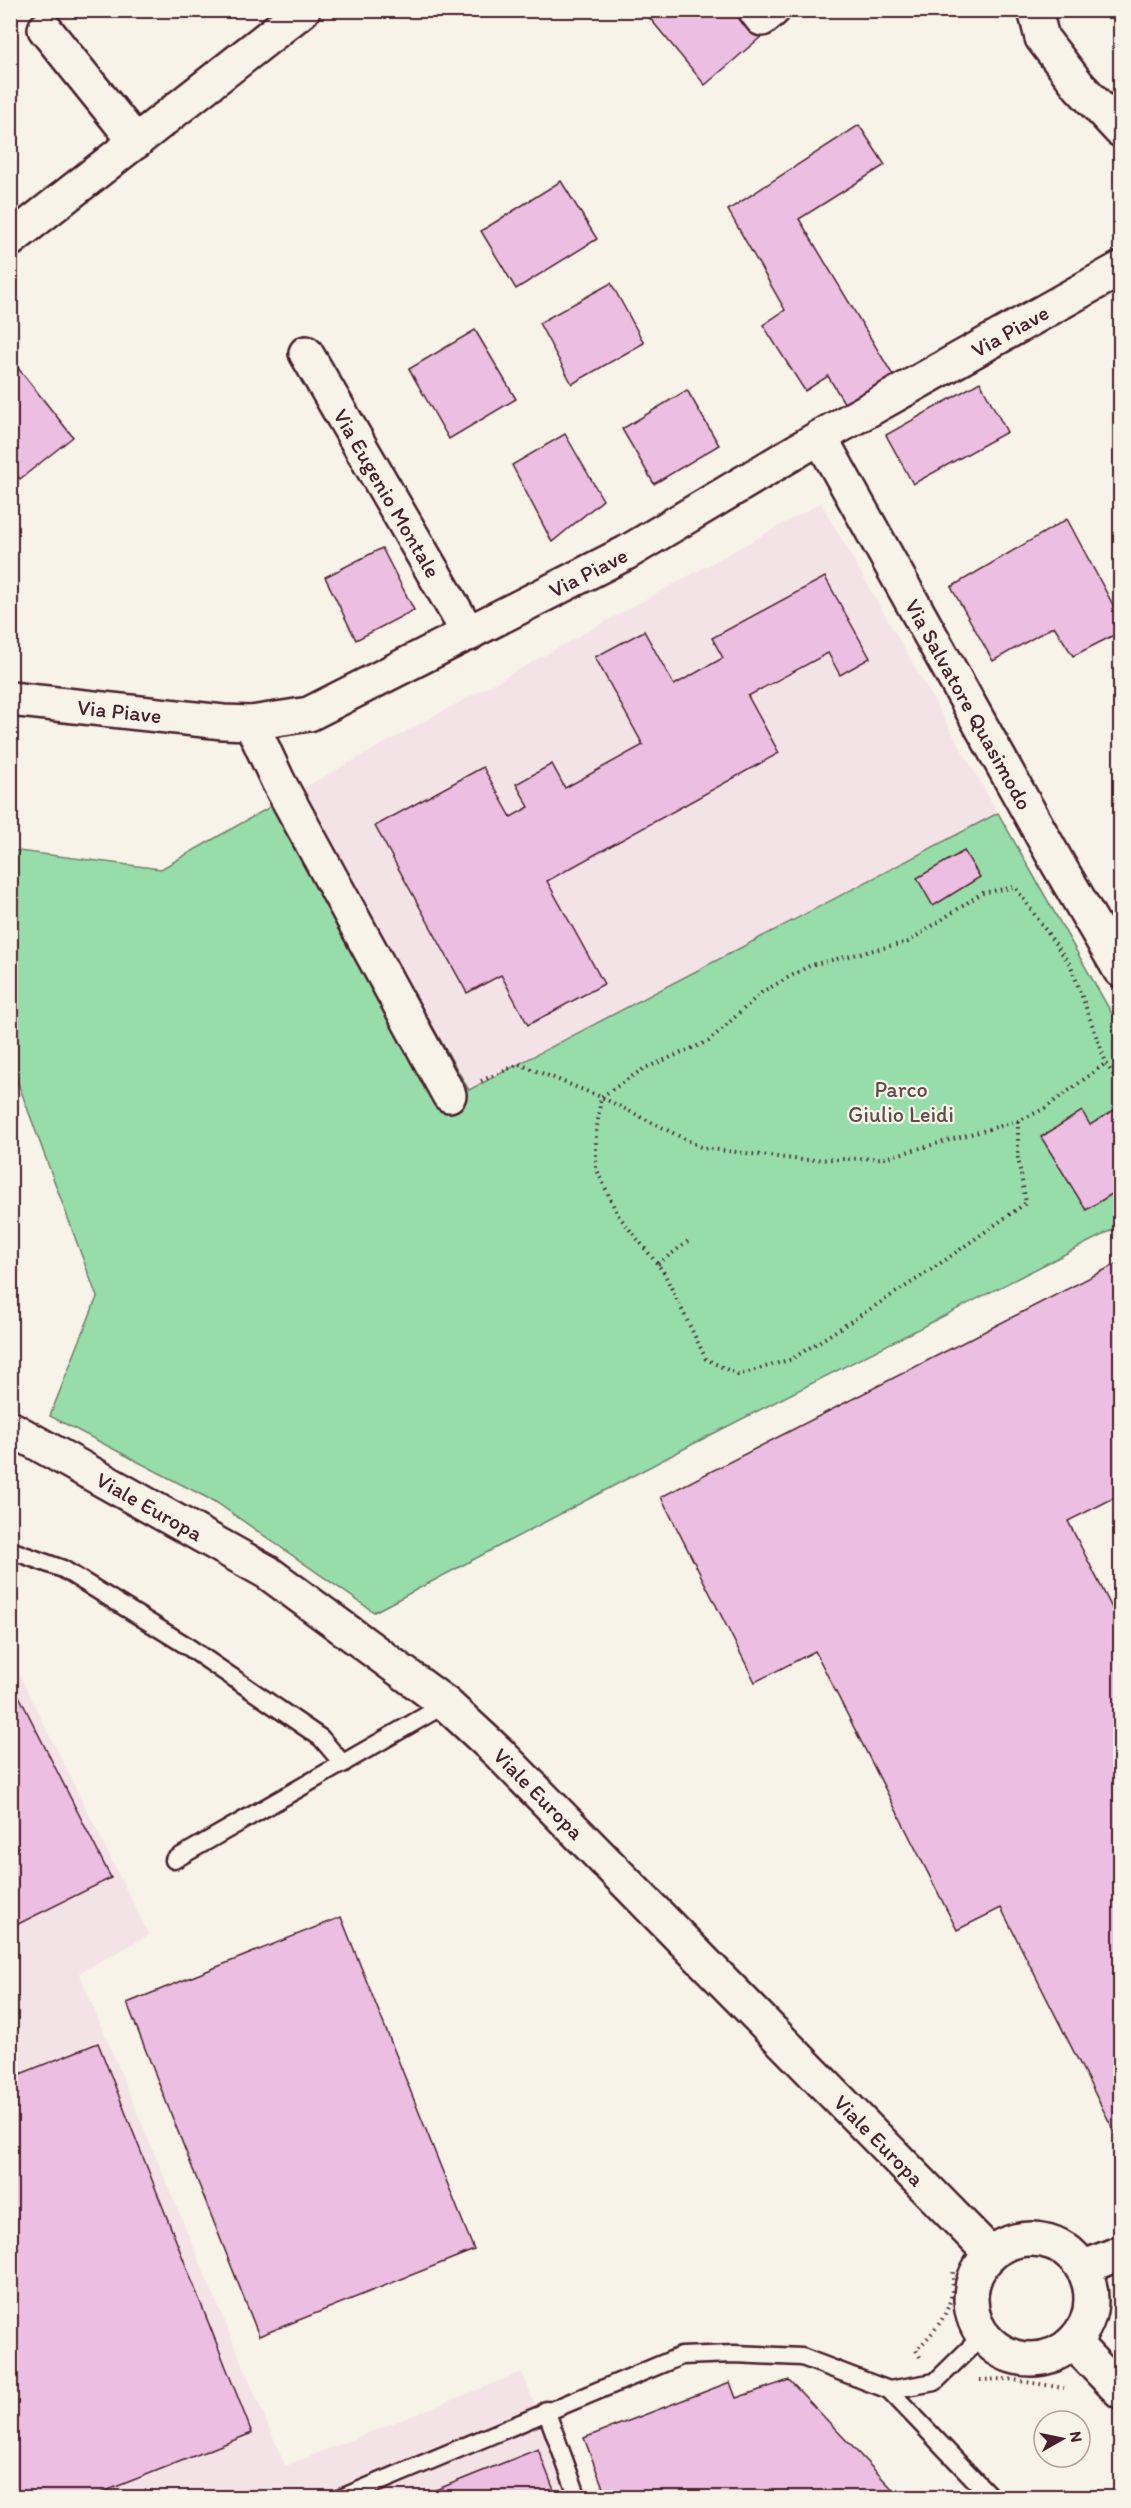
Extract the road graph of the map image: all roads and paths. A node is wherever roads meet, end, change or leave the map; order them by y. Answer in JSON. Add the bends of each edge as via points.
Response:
{"nodes":[{"id":1,"x":303,"y":10,"type":"edge"},
{"id":2,"x":755,"y":10,"type":"edge"},
{"id":3,"x":772,"y":10,"type":"edge"},
{"id":4,"x":1035,"y":10,"type":"edge"},
{"id":5,"x":45,"y":29,"type":"dead end"},
{"id":6,"x":1120,"y":130,"type":"edge"},
{"id":7,"x":136,"y":142,"type":"junction"},
{"id":8,"x":10,"y":240,"type":"edge"},
{"id":9,"x":1120,"y":269,"type":"edge"},
{"id":10,"x":306,"y":352,"type":"dead end"},
{"id":11,"x":820,"y":436,"type":"junction"},
{"id":12,"x":468,"y":634,"type":"junction"},
{"id":13,"x":10,"y":699,"type":"edge"},
{"id":14,"x":251,"y":723,"type":"junction"},
{"id":15,"x":1120,"y":970,"type":"edge"},
{"id":16,"x":1106,"y":1063,"type":"junction"},
{"id":17,"x":1120,"y":1085,"type":"edge"},
{"id":18,"x":449,"y":1095,"type":"joint"},
{"id":19,"x":601,"y":1097,"type":"junction"},
{"id":20,"x":1018,"y":1121,"type":"junction"},
{"id":21,"x":691,"y":1239,"type":"dead end"},
{"id":22,"x":657,"y":1264,"type":"junction"},
{"id":23,"x":10,"y":1428,"type":"edge"},
{"id":24,"x":10,"y":1550,"type":"edge"},
{"id":25,"x":446,"y":1704,"type":"junction"},
{"id":26,"x":343,"y":1764,"type":"junction"},
{"id":27,"x":174,"y":1860,"type":"dead end"},
{"id":28,"x":1120,"y":2253,"type":"edge"},
{"id":29,"x":991,"y":2254,"type":"junction"},
{"id":30,"x":953,"y":2260,"type":"dead end"},
{"id":31,"x":1082,"y":2268,"type":"junction"},
{"id":32,"x":983,"y":2336,"type":"junction"},
{"id":33,"x":1073,"y":2342,"type":"junction"},
{"id":34,"x":935,"y":2382,"type":"junction"},
{"id":35,"x":1065,"y":2388,"type":"dead end"},
{"id":36,"x":889,"y":2390,"type":"junction"},
{"id":37,"x":1120,"y":2391,"type":"edge"},
{"id":38,"x":546,"y":2410,"type":"junction"},
{"id":39,"x":340,"y":2498,"type":"edge"},
{"id":40,"x":578,"y":2498,"type":"edge"},
{"id":41,"x":992,"y":2498,"type":"edge"}],
"edges":[{"from":1,"to":7,"type":"street"},
{"from":2,"to":3,"type":"street","via":[[762,18]]},
{"from":4,"to":6,"type":"street","via":[[1042,38]]},
{"from":5,"to":7,"type":"street"},
{"from":7,"to":8,"type":"street"},
{"from":9,"to":11,"type":"street","name":"Via Piave"},
{"from":10,"to":12,"type":"street","name":"Via Eugenio Montale"},
{"from":11,"to":12,"type":"street","name":"Via Piave","via":[[626,554]]},
{"from":11,"to":15,"type":"street","name":"Via Salvatore Quasimodo"},
{"from":12,"to":14,"type":"street","name":"Via Piave","via":[[309,714]]},
{"from":13,"to":14,"type":"street","name":"Via Piave"},
{"from":14,"to":18,"type":"street"},
{"from":16,"to":17,"type":"path"},
{"from":16,"to":19,"type":"path","via":[[1071,966],[1015,887],[982,893],[908,942],[811,965],[762,992],[709,1041],[643,1069]]},
{"from":16,"to":20,"type":"path","via":[[1044,1108]]},
{"from":18,"to":19,"type":"path","via":[[519,1064]]},
{"from":19,"to":20,"type":"path","via":[[703,1148],[802,1160],[885,1158]]},
{"from":19,"to":22,"type":"path","via":[[596,1168],[618,1215]]},
{"from":20,"to":22,"type":"path","via":[[1018,1158],[1026,1203],[928,1272],[792,1359],[738,1375],[706,1359]]},
{"from":21,"to":22,"type":"path"},
{"from":23,"to":25,"type":"street","name":"Viale Europa","via":[[267,1572]]},
{"from":24,"to":26,"type":"lane","via":[[63,1569],[184,1644],[321,1738]]},
{"from":25,"to":26,"type":"lane"},
{"from":25,"to":29,"type":"street","name":"Viale Europa","via":[[507,1761]]},
{"from":26,"to":27,"type":"lane"},
{"from":28,"to":31,"type":"street"},
{"from":29,"to":31,"type":"street","via":[[1018,2240],[1033,2239],[1062,2247]]},
{"from":29,"to":32,"type":"street","via":[[980,2267],[971,2302]]},
{"from":30,"to":34,"type":"path","via":[[954,2290],[939,2327],[916,2350]]},
{"from":31,"to":33,"type":"street","via":[[1090,2287],[1091,2307],[1085,2326]]},
{"from":32,"to":33,"type":"street","via":[[1016,2358],[1056,2354]]},
{"from":32,"to":34,"type":"lane"},
{"from":33,"to":37,"type":"street"},
{"from":34,"to":35,"type":"path","via":[[1008,2379]]},
{"from":34,"to":36,"type":"lane"},
{"from":36,"to":38,"type":"lane","via":[[802,2357],[681,2355]]},
{"from":36,"to":41,"type":"lane"},
{"from":38,"to":39,"type":"lane"},
{"from":38,"to":40,"type":"lane"}]}
